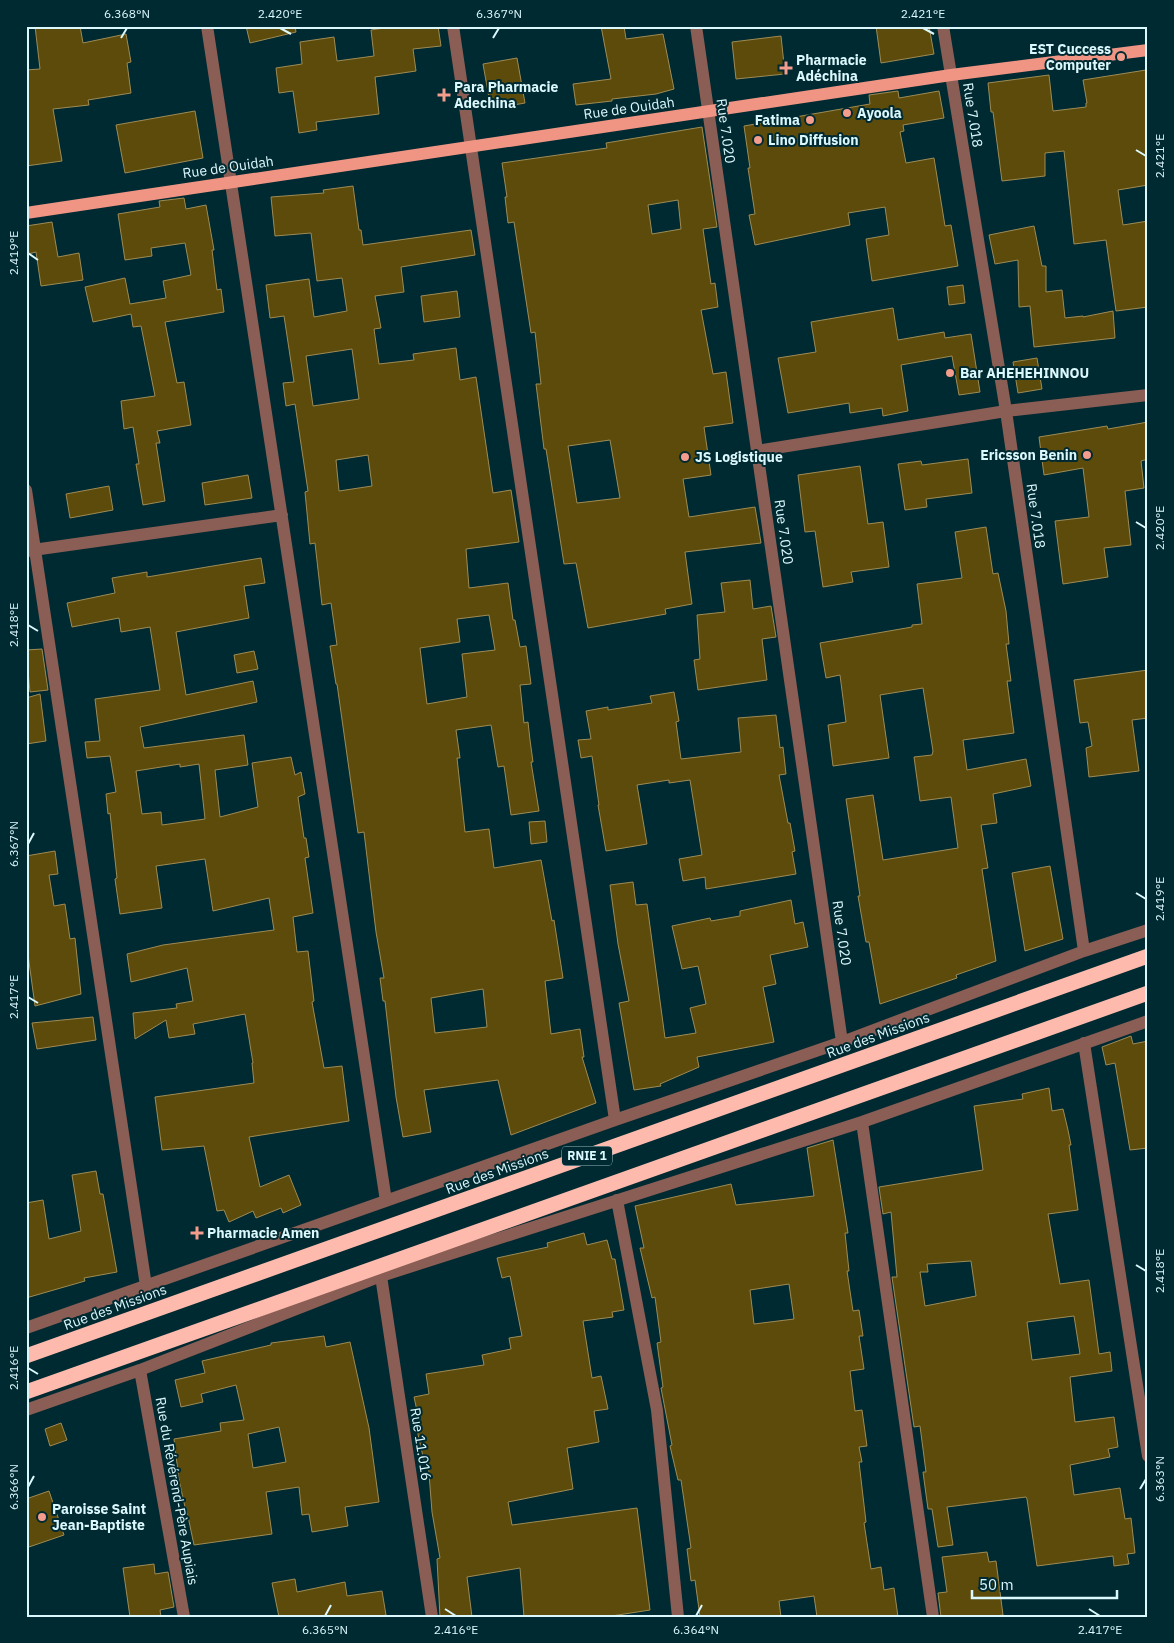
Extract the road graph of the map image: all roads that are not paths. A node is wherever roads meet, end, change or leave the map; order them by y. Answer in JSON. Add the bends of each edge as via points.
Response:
{"nodes":[{"id":1,"x":207,"y":26,"type":"edge"},
{"id":2,"x":453,"y":26,"type":"edge"},
{"id":3,"x":696,"y":26,"type":"edge"},
{"id":4,"x":943,"y":26,"type":"edge"},
{"id":5,"x":1148,"y":50,"type":"edge"},
{"id":6,"x":951,"y":75,"type":"junction"},
{"id":7,"x":708,"y":112,"type":"junction"},
{"id":8,"x":471,"y":147,"type":"junction"},
{"id":9,"x":231,"y":182,"type":"junction"},
{"id":10,"x":26,"y":213,"type":"edge"},
{"id":11,"x":1148,"y":395,"type":"edge"},
{"id":12,"x":1006,"y":411,"type":"junction"},
{"id":13,"x":757,"y":450,"type":"junction"},
{"id":14,"x":26,"y":490,"type":"edge"},
{"id":15,"x":282,"y":515,"type":"junction"},
{"id":16,"x":31,"y":551,"type":"edge"},
{"id":17,"x":1148,"y":930,"type":"edge"},
{"id":18,"x":1084,"y":951,"type":"junction"},
{"id":19,"x":1148,"y":956,"type":"edge"},
{"id":20,"x":1148,"y":993,"type":"edge"},
{"id":21,"x":1148,"y":1021,"type":"edge"},
{"id":22,"x":842,"y":1042,"type":"junction"},
{"id":23,"x":1084,"y":1043,"type":"junction"},
{"id":24,"x":615,"y":1120,"type":"junction"},
{"id":25,"x":862,"y":1122,"type":"junction"},
{"id":26,"x":617,"y":1200,"type":"junction"},
{"id":27,"x":386,"y":1201,"type":"junction"},
{"id":28,"x":381,"y":1276,"type":"junction"},
{"id":29,"x":146,"y":1286,"type":"junction"},
{"id":30,"x":26,"y":1328,"type":"edge"},
{"id":31,"x":26,"y":1356,"type":"edge"},
{"id":32,"x":140,"y":1370,"type":"junction"},
{"id":33,"x":26,"y":1392,"type":"edge"},
{"id":34,"x":26,"y":1410,"type":"edge"},
{"id":35,"x":1148,"y":1456,"type":"edge"},
{"id":36,"x":184,"y":1617,"type":"edge"},
{"id":37,"x":432,"y":1617,"type":"edge"},
{"id":38,"x":678,"y":1617,"type":"edge"},
{"id":39,"x":933,"y":1617,"type":"edge"}],
"edges":[{"from":1,"to":9,"type":"street"},
{"from":2,"to":8,"type":"street"},
{"from":3,"to":7,"type":"street","name":"Rue 7.020"},
{"from":4,"to":6,"type":"street","name":"Rue 7.018"},
{"from":5,"to":6,"type":"main road","name":"Rue de Ouidah"},
{"from":6,"to":7,"type":"main road","name":"Rue de Ouidah"},
{"from":6,"to":12,"type":"street","name":"Rue 7.018"},
{"from":7,"to":8,"type":"main road","name":"Rue de Ouidah"},
{"from":7,"to":13,"type":"street","name":"Rue 7.020"},
{"from":8,"to":9,"type":"main road","name":"Rue de Ouidah"},
{"from":8,"to":24,"type":"street"},
{"from":9,"to":10,"type":"main road","name":"Rue de Ouidah"},
{"from":9,"to":15,"type":"street"},
{"from":11,"to":12,"type":"street"},
{"from":12,"to":13,"type":"street"},
{"from":12,"to":18,"type":"street","name":"Rue 7.018"},
{"from":13,"to":22,"type":"street","name":"Rue 7.020"},
{"from":14,"to":16,"type":"street"},
{"from":15,"to":16,"type":"street"},
{"from":15,"to":27,"type":"street"},
{"from":16,"to":29,"type":"street"},
{"from":17,"to":18,"type":"street"},
{"from":18,"to":22,"type":"street"},
{"from":19,"to":31,"type":"highway","name":"Rue des Missions","number":"RNIE 1"},
{"from":20,"to":33,"type":"highway","number":"RNIE 1"},
{"from":21,"to":23,"type":"street"},
{"from":22,"to":24,"type":"street"},
{"from":23,"to":25,"type":"street"},
{"from":23,"to":35,"type":"street"},
{"from":24,"to":27,"type":"street"},
{"from":25,"to":26,"type":"street"},
{"from":25,"to":39,"type":"street"},
{"from":26,"to":28,"type":"street"},
{"from":26,"to":38,"type":"street","via":[[657,1410]]},
{"from":27,"to":29,"type":"street"},
{"from":28,"to":32,"type":"street"},
{"from":28,"to":37,"type":"street","name":"Rue 11.016"},
{"from":29,"to":30,"type":"street"},
{"from":32,"to":34,"type":"street"},
{"from":32,"to":36,"type":"street","name":"Rue du Révérend-Père Aupiais"}]}
